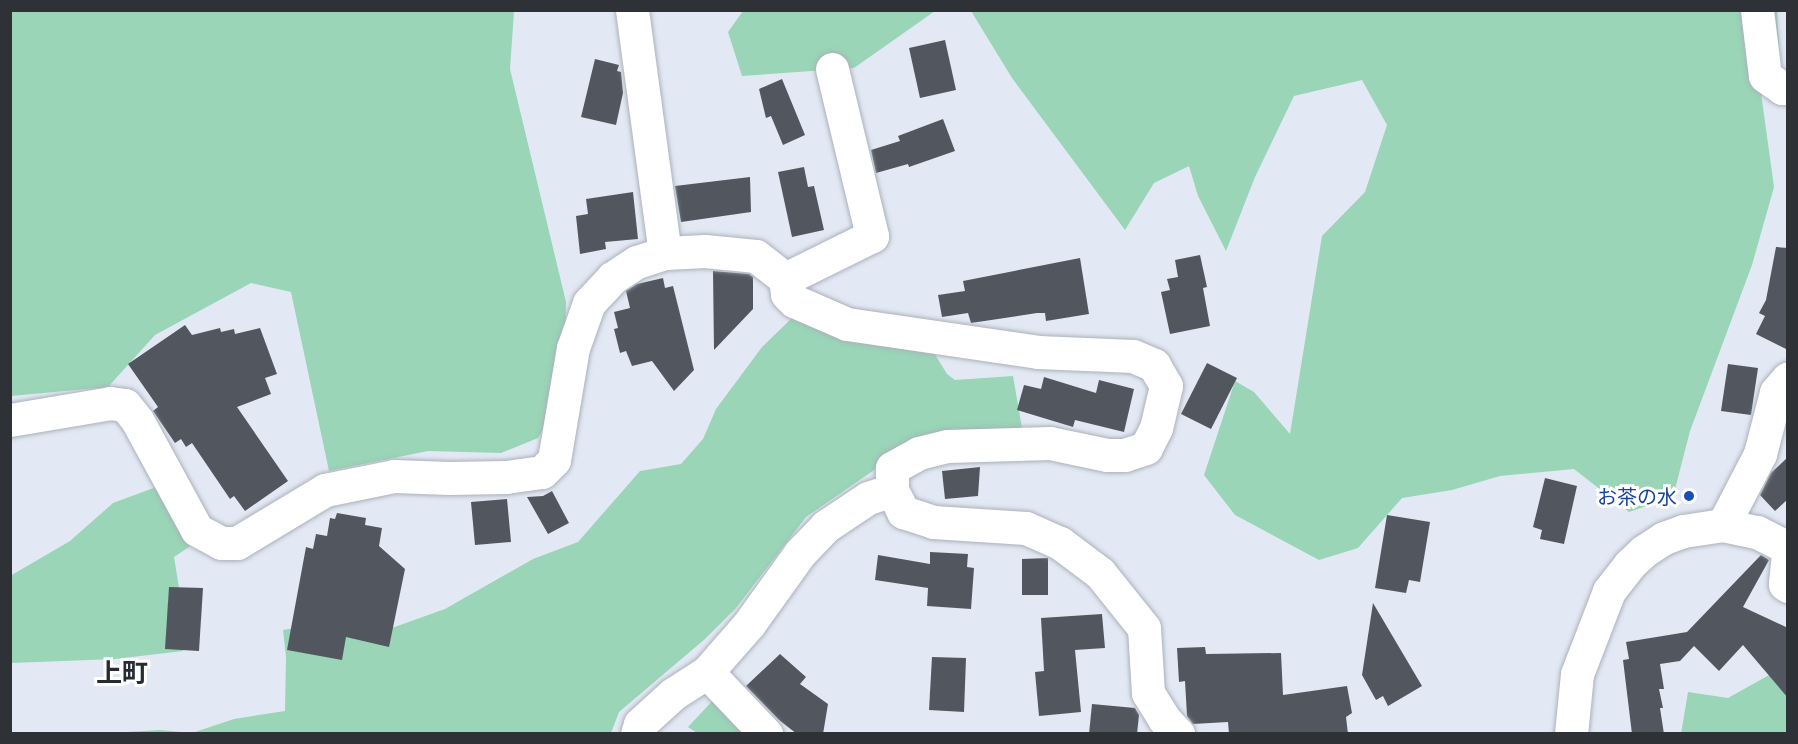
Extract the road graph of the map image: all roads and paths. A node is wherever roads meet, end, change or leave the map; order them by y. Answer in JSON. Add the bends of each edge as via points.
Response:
{"nodes":[{"id":1,"x":632,"y":10,"type":"edge"},
{"id":2,"x":1757,"y":10,"type":"edge"},
{"id":3,"x":832,"y":69,"type":"dead end"},
{"id":4,"x":1788,"y":88,"type":"edge"},
{"id":5,"x":665,"y":253,"type":"junction"},
{"id":6,"x":785,"y":279,"type":"junction"},
{"id":7,"x":1788,"y":378,"type":"edge"},
{"id":8,"x":10,"y":420,"type":"edge"},
{"id":9,"x":892,"y":490,"type":"junction"},
{"id":10,"x":1723,"y":525,"type":"junction"},
{"id":11,"x":1788,"y":548,"type":"edge"},
{"id":12,"x":1788,"y":554,"type":"edge"},
{"id":13,"x":1788,"y":586,"type":"edge"},
{"id":14,"x":707,"y":672,"type":"junction"},
{"id":15,"x":637,"y":734,"type":"edge"},
{"id":16,"x":766,"y":734,"type":"edge"},
{"id":17,"x":1178,"y":734,"type":"edge"},
{"id":18,"x":1571,"y":734,"type":"edge"}],
"edges":[{"from":1,"to":5,"type":"street"},
{"from":2,"to":4,"type":"street","via":[[1765,76]]},
{"from":3,"to":6,"type":"street","via":[[872,236]]},
{"from":5,"to":6,"type":"street","via":[[705,251],[756,256]]},
{"from":5,"to":8,"type":"street","via":[[637,262],[612,278],[589,303],[573,348],[554,460],[542,472],[506,477],[394,476],[325,490],[237,543],[221,543],[197,530],[125,405]]},
{"from":6,"to":9,"type":"street","via":[[787,294],[794,302],[847,324],[1038,352],[1133,356],[1154,365],[1166,386],[1156,428],[1146,448],[1125,455],[1107,455],[1050,443],[947,446],[919,453],[892,468]]},
{"from":7,"to":10,"type":"street","via":[[1776,392],[1760,454]]},
{"from":9,"to":14,"type":"street","via":[[868,498],[826,526],[800,553],[749,624]]},
{"from":9,"to":17,"type":"street","via":[[903,513],[933,522],[1026,528],[1060,543],[1100,573],[1144,628],[1148,693]]},
{"from":10,"to":11,"type":"street","via":[[1757,532]]},
{"from":10,"to":18,"type":"street","via":[[1664,538],[1629,565],[1609,591],[1577,674]]},
{"from":12,"to":13,"type":"street"},
{"from":14,"to":15,"type":"street","via":[[673,694],[640,724]]},
{"from":14,"to":16,"type":"street"}]}
